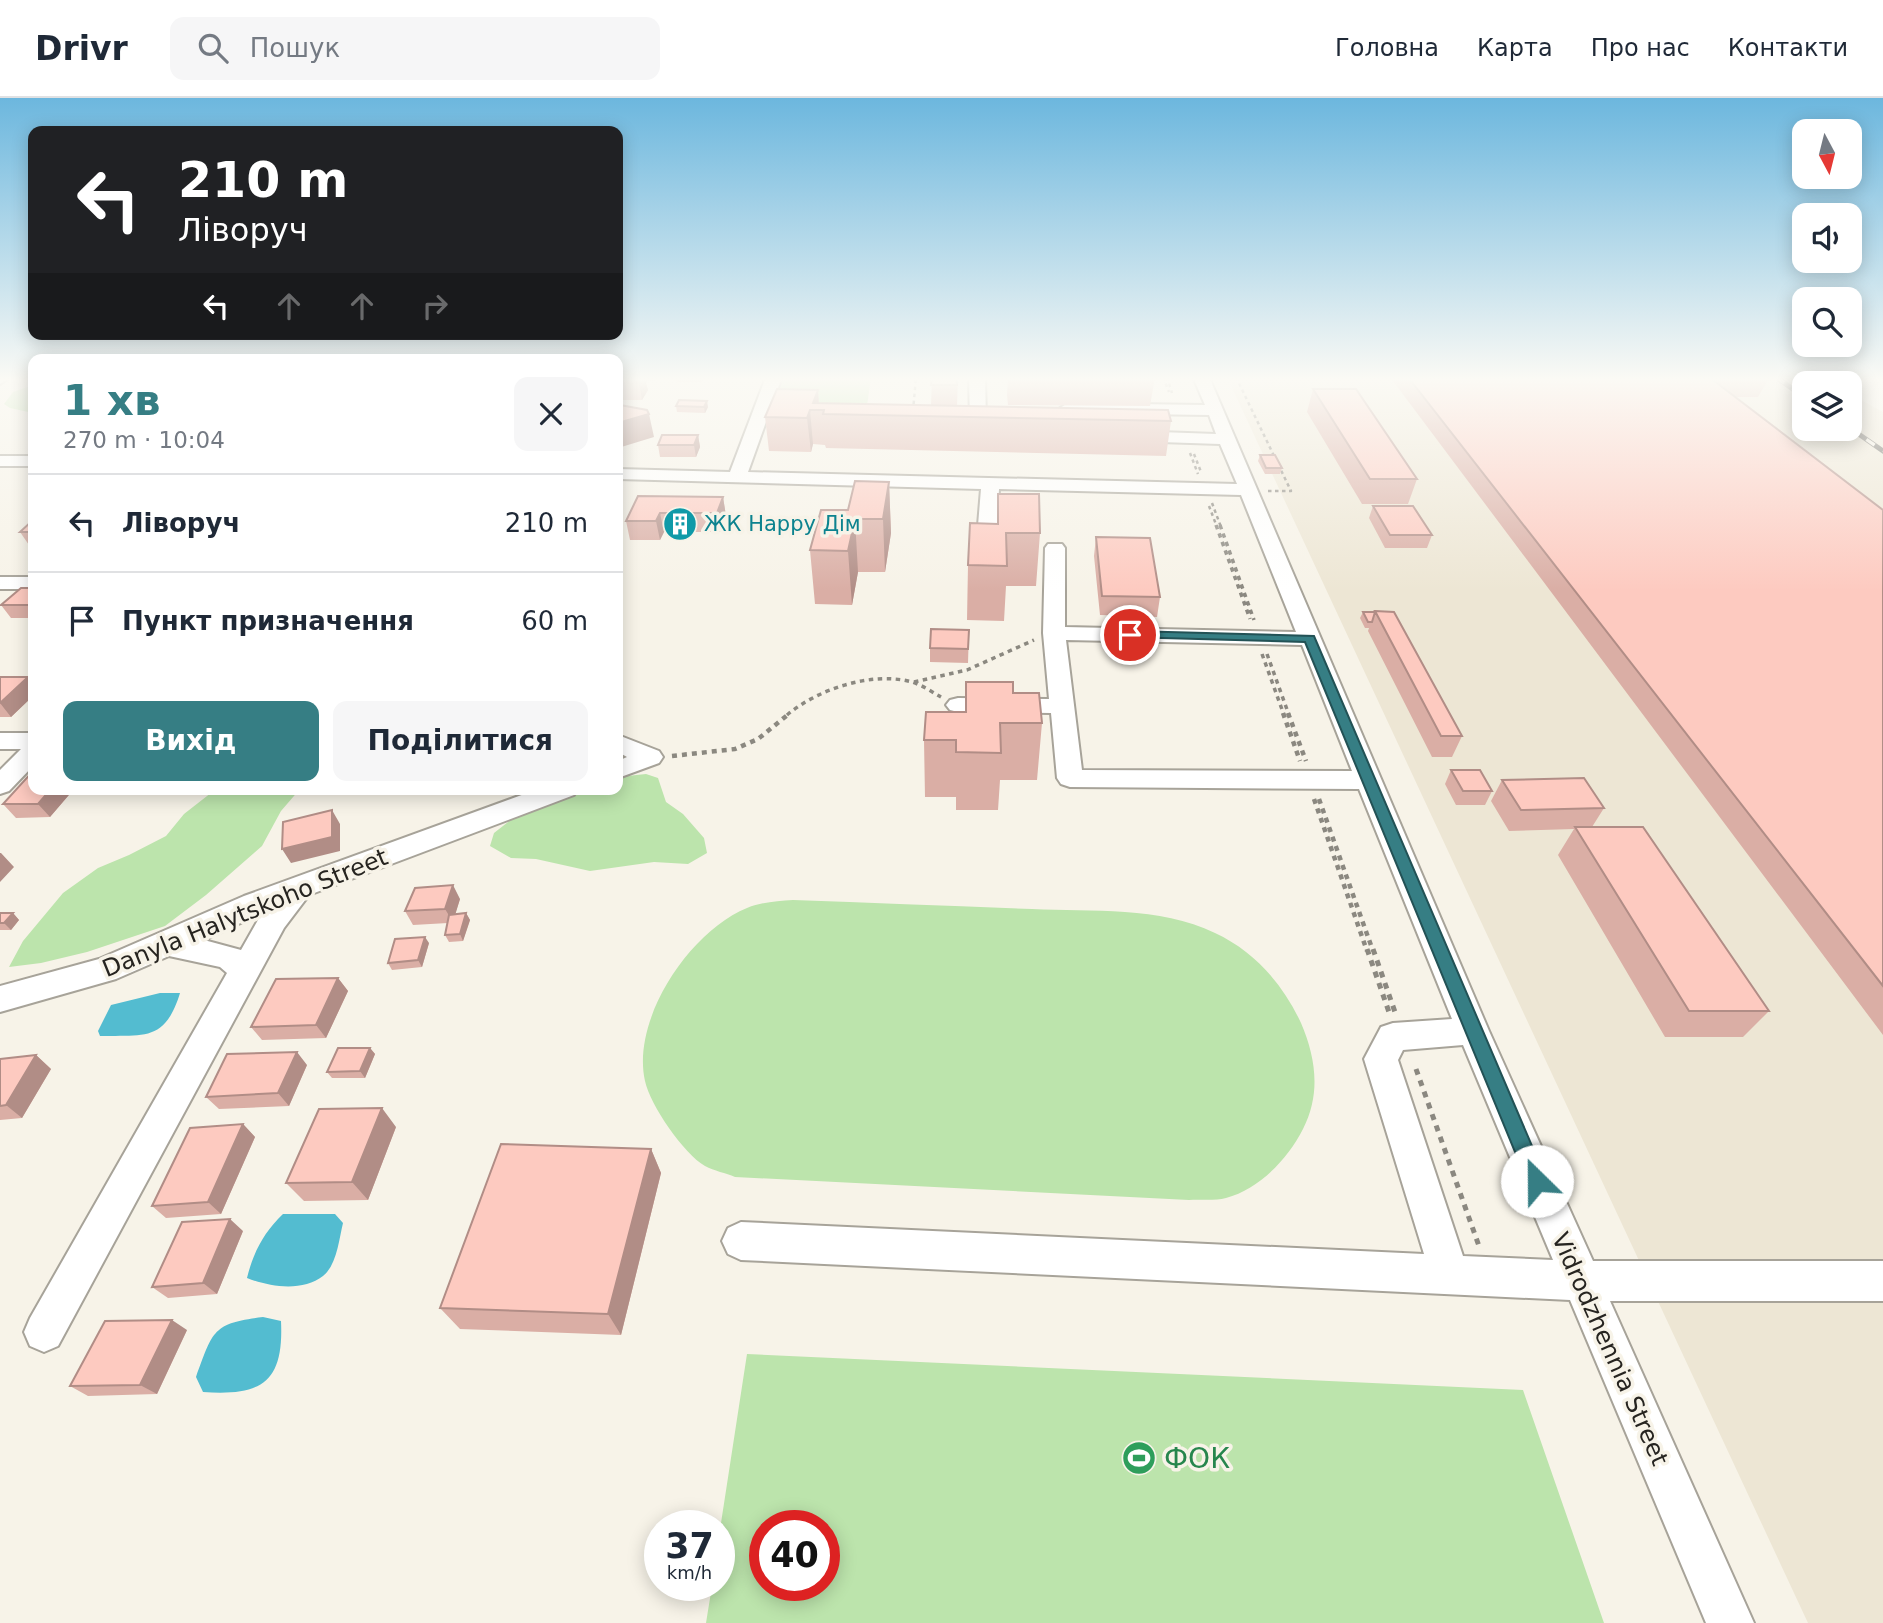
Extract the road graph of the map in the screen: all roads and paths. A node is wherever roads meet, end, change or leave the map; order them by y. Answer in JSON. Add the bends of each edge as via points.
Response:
{"nodes":[{"id":1,"x":748,"y":448,"type":"edge"},
{"id":2,"x":1191,"y":448,"type":"edge"},
{"id":3,"x":1231,"y":448,"type":"edge"},
{"id":4,"x":1270,"y":448,"type":"edge"},
{"id":5,"x":0,"y":461,"type":"edge"},
{"id":6,"x":28,"y":461,"type":"edge"},
{"id":7,"x":623,"y":474,"type":"edge"},
{"id":8,"x":737,"y":477,"type":"junction"},
{"id":9,"x":863,"y":480,"type":"junction"},
{"id":10,"x":990,"y":484,"type":"junction"},
{"id":11,"x":1205,"y":490,"type":"junction"},
{"id":12,"x":1247,"y":490,"type":"junction"},
{"id":13,"x":856,"y":505,"type":"edge"},
{"id":14,"x":1055,"y":548,"type":"dead end"},
{"id":15,"x":985,"y":572,"type":"edge"},
{"id":16,"x":0,"y":583,"type":"edge"},
{"id":17,"x":28,"y":583,"type":"edge"},
{"id":18,"x":1054,"y":633,"type":"junction"},
{"id":19,"x":1258,"y":637,"type":"junction"},
{"id":20,"x":1310,"y":639,"type":"junction"},
{"id":21,"x":913,"y":682,"type":"junction"},
{"id":22,"x":958,"y":705,"type":"joint"},
{"id":23,"x":1063,"y":706,"type":"junction"},
{"id":24,"x":0,"y":741,"type":"edge"},
{"id":25,"x":28,"y":741,"type":"edge"},
{"id":26,"x":623,"y":745,"type":"edge"},
{"id":27,"x":28,"y":756,"type":"edge"},
{"id":28,"x":650,"y":757,"type":"junction"},
{"id":29,"x":623,"y":768,"type":"edge"},
{"id":30,"x":1309,"y":779,"type":"junction"},
{"id":31,"x":1367,"y":780,"type":"junction"},
{"id":32,"x":0,"y":785,"type":"edge"},
{"id":33,"x":549,"y":795,"type":"edge"},
{"id":34,"x":297,"y":890,"type":"junction"},
{"id":35,"x":167,"y":944,"type":"junction"},
{"id":36,"x":246,"y":971,"type":"junction"},
{"id":37,"x":0,"y":999,"type":"edge"},
{"id":38,"x":1473,"y":1031,"type":"junction"},
{"id":39,"x":1401,"y":1037,"type":"junction"},
{"id":40,"x":741,"y":1241,"type":"dead end"},
{"id":41,"x":1475,"y":1276,"type":"junction"},
{"id":42,"x":1580,"y":1281,"type":"junction"},
{"id":43,"x":1883,"y":1281,"type":"edge"},
{"id":44,"x":44,"y":1332,"type":"dead end"},
{"id":45,"x":1730,"y":1623,"type":"edge"}],
"edges":[{"from":1,"to":8,"type":"street"},
{"from":2,"to":11,"type":"path"},
{"from":3,"to":12,"type":"street","name":"Vidrodzhennia Street"},
{"from":4,"to":12,"type":"path","via":[[1291,491]]},
{"from":5,"to":6,"type":"street"},
{"from":7,"to":8,"type":"street"},
{"from":8,"to":9,"type":"street"},
{"from":9,"to":10,"type":"street"},
{"from":9,"to":13,"type":"street"},
{"from":10,"to":11,"type":"street"},
{"from":10,"to":15,"type":"street"},
{"from":11,"to":12,"type":"street"},
{"from":11,"to":19,"type":"path"},
{"from":12,"to":20,"type":"street","name":"Vidrodzhennia Street"},
{"from":14,"to":18,"type":"street"},
{"from":16,"to":17,"type":"street"},
{"from":18,"to":19,"type":"street"},
{"from":18,"to":21,"type":"path","via":[[967,670]]},
{"from":18,"to":23,"type":"street"},
{"from":19,"to":20,"type":"street"},
{"from":19,"to":30,"type":"path"},
{"from":20,"to":31,"type":"street","name":"Vidrodzhennia Street"},
{"from":21,"to":22,"type":"path"},
{"from":21,"to":28,"type":"path","via":[[882,678],[828,691],[799,705],[758,739],[735,749]]},
{"from":22,"to":23,"type":"street"},
{"from":23,"to":30,"type":"street","via":[[1070,778]]},
{"from":24,"to":25,"type":"street"},
{"from":26,"to":28,"type":"street"},
{"from":27,"to":32,"type":"street"},
{"from":28,"to":29,"type":"street"},
{"from":30,"to":31,"type":"street"},
{"from":30,"to":39,"type":"path"},
{"from":31,"to":38,"type":"street","name":"Vidrodzhennia Street"},
{"from":33,"to":34,"type":"street","name":"Danyla Halytskoho Street"},
{"from":34,"to":35,"type":"street","name":"Danyla Halytskoho Street","via":[[254,904]]},
{"from":34,"to":36,"type":"street","via":[[273,920]]},
{"from":35,"to":36,"type":"street","via":[[229,957]]},
{"from":35,"to":37,"type":"street","name":"Danyla Halytskoho Street","via":[[105,970]]},
{"from":36,"to":44,"type":"street"},
{"from":38,"to":39,"type":"street"},
{"from":38,"to":42,"type":"street","name":"Vidrodzhennia Street"},
{"from":39,"to":41,"type":"path"},
{"from":39,"to":41,"type":"street","via":[[1393,1037],[1381,1059]]},
{"from":40,"to":41,"type":"street"},
{"from":41,"to":42,"type":"street"},
{"from":42,"to":43,"type":"street"},
{"from":42,"to":45,"type":"street","name":"Vidrodzhennia Street"}]}
